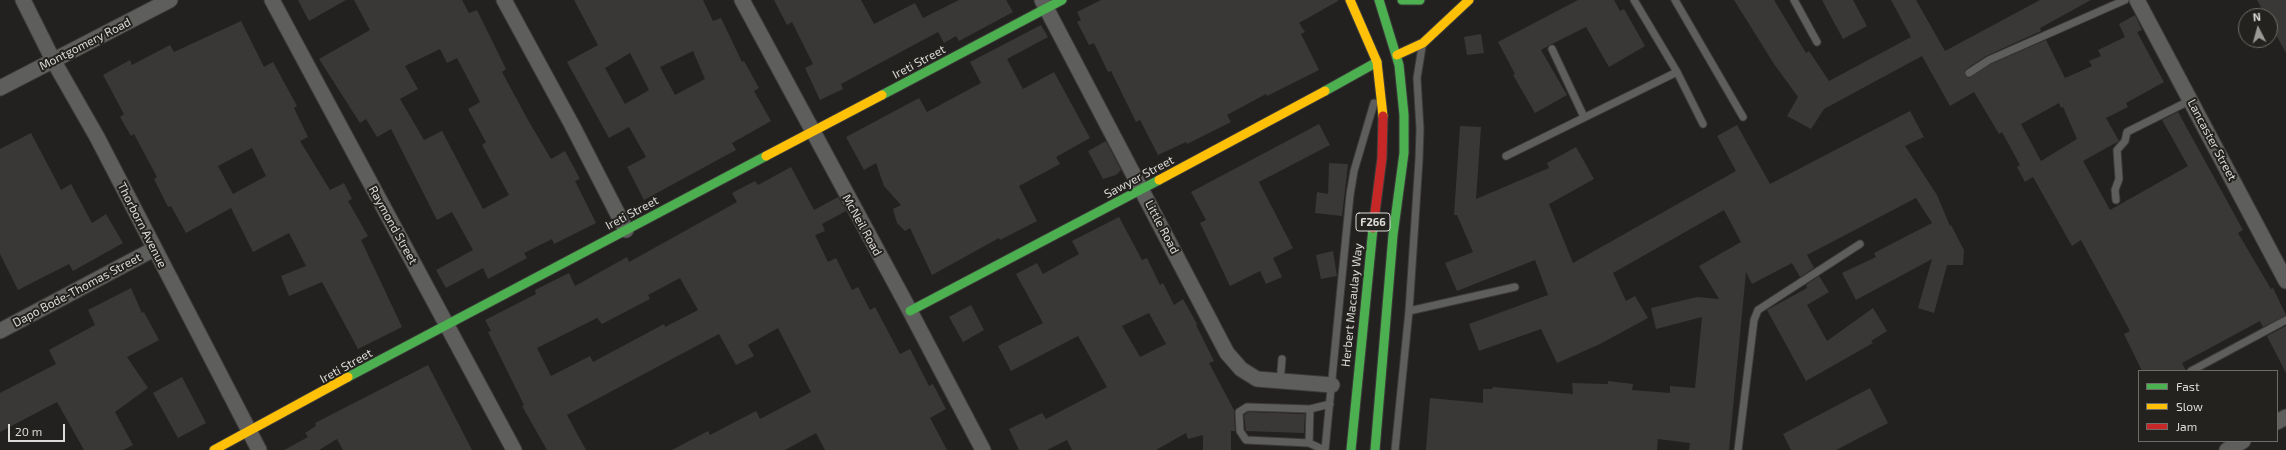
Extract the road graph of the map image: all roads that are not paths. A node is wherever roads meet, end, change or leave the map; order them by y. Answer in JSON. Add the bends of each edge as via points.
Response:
{"nodes":[{"id":1,"x":23,"y":0,"type":"edge"},
{"id":2,"x":170,"y":0,"type":"edge"},
{"id":3,"x":272,"y":0,"type":"edge"},
{"id":4,"x":504,"y":0,"type":"edge"},
{"id":5,"x":742,"y":0,"type":"edge"},
{"id":6,"x":1062,"y":0,"type":"edge"},
{"id":7,"x":1350,"y":0,"type":"edge"},
{"id":8,"x":1379,"y":0,"type":"edge"},
{"id":9,"x":1402,"y":0,"type":"edge"},
{"id":10,"x":1420,"y":0,"type":"edge"},
{"id":11,"x":1469,"y":0,"type":"edge"},
{"id":12,"x":1634,"y":0,"type":"edge"},
{"id":13,"x":1676,"y":0,"type":"edge"},
{"id":14,"x":1794,"y":0,"type":"edge"},
{"id":15,"x":2126,"y":0,"type":"edge"},
{"id":16,"x":2137,"y":0,"type":"edge"},
{"id":17,"x":2110,"y":3,"type":"edge"},
{"id":18,"x":1044,"y":4,"type":"edge"},
{"id":19,"x":1817,"y":42,"type":"dead end"},
{"id":20,"x":1423,"y":43,"type":"junction"},
{"id":21,"x":1552,"y":49,"type":"dead end"},
{"id":22,"x":1396,"y":55,"type":"junction"},
{"id":23,"x":53,"y":60,"type":"junction"},
{"id":24,"x":1377,"y":62,"type":"junction"},
{"id":25,"x":1408,"y":71,"type":"junction"},
{"id":26,"x":1677,"y":72,"type":"junction"},
{"id":27,"x":1969,"y":73,"type":"dead end"},
{"id":28,"x":1380,"y":86,"type":"junction"},
{"id":29,"x":0,"y":88,"type":"edge"},
{"id":30,"x":2191,"y":100,"type":"junction"},
{"id":31,"x":1584,"y":117,"type":"junction"},
{"id":32,"x":1743,"y":117,"type":"dead end"},
{"id":33,"x":1703,"y":124,"type":"dead end"},
{"id":34,"x":812,"y":131,"type":"junction"},
{"id":35,"x":1506,"y":156,"type":"dead end"},
{"id":36,"x":1142,"y":189,"type":"junction"},
{"id":37,"x":2116,"y":200,"type":"dead end"},
{"id":38,"x":626,"y":230,"type":"junction"},
{"id":39,"x":1860,"y":244,"type":"dead end"},
{"id":40,"x":154,"y":249,"type":"junction"},
{"id":41,"x":2286,"y":281,"type":"edge"},
{"id":42,"x":1515,"y":287,"type":"dead end"},
{"id":43,"x":910,"y":311,"type":"junction"},
{"id":44,"x":1409,"y":311,"type":"junction"},
{"id":45,"x":2286,"y":320,"type":"edge"},
{"id":46,"x":447,"y":324,"type":"junction"},
{"id":47,"x":0,"y":331,"type":"edge"},
{"id":48,"x":1282,"y":359,"type":"dead end"},
{"id":49,"x":2193,"y":370,"type":"edge"},
{"id":50,"x":1280,"y":382,"type":"junction"},
{"id":51,"x":1332,"y":385,"type":"junction"},
{"id":52,"x":1330,"y":404,"type":"junction"},
{"id":53,"x":1310,"y":409,"type":"junction"},
{"id":54,"x":249,"y":432,"type":"junction"},
{"id":55,"x":2241,"y":442,"type":"edge"},
{"id":56,"x":1309,"y":443,"type":"junction"},
{"id":57,"x":214,"y":450,"type":"edge"},
{"id":58,"x":259,"y":450,"type":"edge"},
{"id":59,"x":514,"y":450,"type":"edge"},
{"id":60,"x":983,"y":450,"type":"edge"},
{"id":61,"x":1324,"y":450,"type":"edge"},
{"id":62,"x":1351,"y":450,"type":"edge"},
{"id":63,"x":1375,"y":450,"type":"edge"},
{"id":64,"x":1395,"y":450,"type":"edge"},
{"id":65,"x":1738,"y":450,"type":"edge"},
{"id":66,"x":2227,"y":450,"type":"edge"}],
"edges":[{"from":1,"to":23,"type":"street","name":"Thorborn Avenue"},
{"from":2,"to":23,"type":"street","name":"Montgomery Road"},
{"from":3,"to":46,"type":"street","name":"Raymond Street"},
{"from":4,"to":38,"type":"street"},
{"from":5,"to":34,"type":"street","name":"McNeil Road"},
{"from":6,"to":18,"type":"main road","name":"Ireti Street"},
{"from":7,"to":24,"type":"main road","name":"Herbert Macaulay Way","number":"F266"},
{"from":8,"to":22,"type":"main road","number":"F266"},
{"from":9,"to":10,"type":"main road"},
{"from":11,"to":20,"type":"main road"},
{"from":12,"to":26,"type":"lane"},
{"from":13,"to":32,"type":"lane"},
{"from":14,"to":19,"type":"lane"},
{"from":15,"to":17,"type":"lane"},
{"from":16,"to":30,"type":"street","name":"Lancaster Street"},
{"from":17,"to":27,"type":"lane","via":[[1989,60]]},
{"from":18,"to":34,"type":"main road","name":"Ireti Street"},
{"from":18,"to":36,"type":"street","name":"Little Road"},
{"from":20,"to":22,"type":"main road"},
{"from":20,"to":25,"type":"lane"},
{"from":21,"to":31,"type":"lane"},
{"from":22,"to":25,"type":"main road","number":"F266"},
{"from":23,"to":29,"type":"street","name":"Montgomery Road"},
{"from":23,"to":40,"type":"street","name":"Thorborn Avenue","via":[[97,137]]},
{"from":24,"to":28,"type":"main road","name":"Herbert Macaulay Way","number":"F266"},
{"from":24,"to":36,"type":"main road","name":"Sawyer Street"},
{"from":25,"to":44,"type":"lane","via":[[1420,129]]},
{"from":25,"to":63,"type":"main road","number":"F266","via":[[1404,153],[1393,235]]},
{"from":26,"to":31,"type":"lane"},
{"from":26,"to":33,"type":"lane"},
{"from":28,"to":51,"type":"lane","via":[[1353,177]]},
{"from":28,"to":62,"type":"main road","name":"Herbert Macaulay Way","number":"F266","via":[[1383,116],[1382,158]]},
{"from":30,"to":37,"type":"lane","via":[[2127,132],[2125,141],[2117,150],[2119,179],[2115,190]]},
{"from":30,"to":41,"type":"street","name":"Lancaster Street"},
{"from":31,"to":35,"type":"lane"},
{"from":34,"to":38,"type":"main road","name":"Ireti Street"},
{"from":34,"to":43,"type":"street","name":"McNeil Road"},
{"from":36,"to":43,"type":"main road","name":"Sawyer Street"},
{"from":36,"to":50,"type":"street","name":"Little Road","via":[[1227,353],[1241,370],[1257,379]]},
{"from":38,"to":46,"type":"main road","name":"Ireti Street"},
{"from":39,"to":65,"type":"lane","via":[[1758,310],[1754,320]]},
{"from":40,"to":47,"type":"street","name":"Dapo Bode-Thomas Street"},
{"from":40,"to":54,"type":"street","name":"Thorborn Avenue"},
{"from":42,"to":44,"type":"lane"},
{"from":43,"to":60,"type":"street","name":"McNeil Road"},
{"from":44,"to":64,"type":"lane"},
{"from":45,"to":49,"type":"lane"},
{"from":46,"to":54,"type":"main road","name":"Ireti Street"},
{"from":46,"to":59,"type":"street","name":"Raymond Street"},
{"from":48,"to":50,"type":"lane"},
{"from":50,"to":51,"type":"street","name":"Little Road"},
{"from":51,"to":52,"type":"lane"},
{"from":52,"to":53,"type":"lane"},
{"from":52,"to":61,"type":"lane"},
{"from":53,"to":56,"type":"lane"},
{"from":53,"to":56,"type":"lane","via":[[1247,407],[1239,412],[1240,431],[1246,440]]},
{"from":54,"to":57,"type":"main road","name":"Ireti Street"},
{"from":54,"to":58,"type":"street","name":"Thorborn Avenue"},
{"from":55,"to":66,"type":"street"},
{"from":56,"to":61,"type":"lane"}]}
